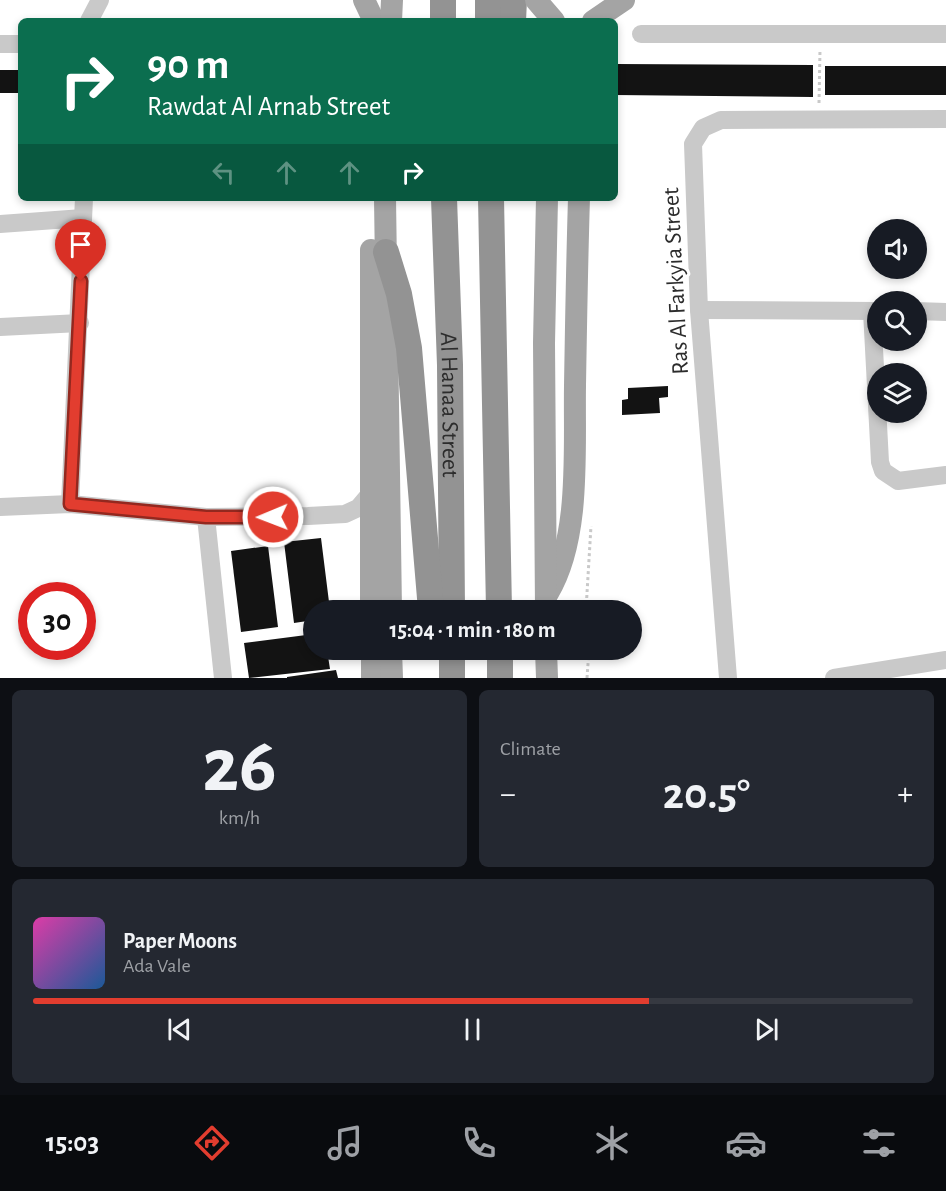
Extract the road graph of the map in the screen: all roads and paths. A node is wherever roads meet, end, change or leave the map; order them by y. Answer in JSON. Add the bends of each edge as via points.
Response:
{"nodes":[{"id":1,"x":79,"y":0,"type":"edge"},
{"id":2,"x":99,"y":0,"type":"edge"},
{"id":3,"x":364,"y":0,"type":"edge"},
{"id":4,"x":373,"y":0,"type":"edge"},
{"id":5,"x":392,"y":0,"type":"edge"},
{"id":6,"x":443,"y":0,"type":"edge"},
{"id":7,"x":488,"y":0,"type":"edge"},
{"id":8,"x":514,"y":0,"type":"edge"},
{"id":9,"x":536,"y":0,"type":"edge"},
{"id":10,"x":550,"y":0,"type":"edge"},
{"id":11,"x":624,"y":0,"type":"edge"},
{"id":12,"x":87,"y":18,"type":"edge"},
{"id":13,"x":90,"y":18,"type":"edge"},
{"id":14,"x":373,"y":18,"type":"edge"},
{"id":15,"x":374,"y":18,"type":"edge"},
{"id":16,"x":391,"y":18,"type":"edge"},
{"id":17,"x":443,"y":18,"type":"edge"},
{"id":18,"x":488,"y":18,"type":"edge"},
{"id":19,"x":513,"y":18,"type":"edge"},
{"id":20,"x":550,"y":18,"type":"edge"},
{"id":21,"x":552,"y":18,"type":"edge"},
{"id":22,"x":597,"y":18,"type":"edge"},
{"id":23,"x":641,"y":34,"type":"dead end"},
{"id":24,"x":820,"y":34,"type":"junction"},
{"id":25,"x":946,"y":34,"type":"edge"},
{"id":26,"x":0,"y":44,"type":"edge"},
{"id":27,"x":18,"y":44,"type":"edge"},
{"id":28,"x":946,"y":119,"type":"edge"},
{"id":29,"x":819,"y":120,"type":"junction"},
{"id":30,"x":84,"y":201,"type":"edge"},
{"id":31,"x":372,"y":201,"type":"edge"},
{"id":32,"x":386,"y":201,"type":"edge"},
{"id":33,"x":444,"y":201,"type":"edge"},
{"id":34,"x":491,"y":201,"type":"edge"},
{"id":35,"x":547,"y":201,"type":"edge"},
{"id":36,"x":579,"y":201,"type":"edge"},
{"id":37,"x":83,"y":218,"type":"junction"},
{"id":38,"x":0,"y":224,"type":"edge"},
{"id":39,"x":386,"y":252,"type":"junction"},
{"id":40,"x":699,"y":310,"type":"junction"},
{"id":41,"x":867,"y":311,"type":"edge"},
{"id":42,"x":927,"y":311,"type":"edge"},
{"id":43,"x":946,"y":312,"type":"edge"},
{"id":44,"x":80,"y":323,"type":"junction"},
{"id":45,"x":0,"y":327,"type":"edge"},
{"id":46,"x":876,"y":351,"type":"edge"},
{"id":47,"x":946,"y":475,"type":"edge"},
{"id":48,"x":369,"y":495,"type":"junction"},
{"id":49,"x":70,"y":504,"type":"junction"},
{"id":50,"x":0,"y":507,"type":"edge"},
{"id":51,"x":206,"y":517,"type":"junction"},
{"id":52,"x":371,"y":600,"type":"edge"},
{"id":53,"x":391,"y":600,"type":"edge"},
{"id":54,"x":430,"y":600,"type":"edge"},
{"id":55,"x":452,"y":600,"type":"edge"},
{"id":56,"x":499,"y":600,"type":"edge"},
{"id":57,"x":545,"y":600,"type":"edge"},
{"id":58,"x":547,"y":600,"type":"edge"},
{"id":59,"x":372,"y":660,"type":"edge"},
{"id":60,"x":391,"y":660,"type":"edge"},
{"id":61,"x":500,"y":660,"type":"edge"},
{"id":62,"x":546,"y":660,"type":"edge"},
{"id":63,"x":588,"y":660,"type":"edge"},
{"id":64,"x":946,"y":660,"type":"edge"},
{"id":65,"x":223,"y":678,"type":"edge"},
{"id":66,"x":372,"y":678,"type":"edge"},
{"id":67,"x":392,"y":678,"type":"edge"},
{"id":68,"x":500,"y":678,"type":"edge"},
{"id":69,"x":547,"y":678,"type":"edge"},
{"id":70,"x":586,"y":678,"type":"edge"},
{"id":71,"x":728,"y":678,"type":"edge"},
{"id":72,"x":839,"y":678,"type":"edge"}],
"edges":[{"from":1,"to":12,"type":"street"},
{"from":2,"to":13,"type":"street"},
{"from":3,"to":14,"type":"main road"},
{"from":4,"to":15,"type":"main road"},
{"from":5,"to":16,"type":"main road"},
{"from":6,"to":17,"type":"highway"},
{"from":7,"to":18,"type":"highway"},
{"from":8,"to":19,"type":"highway"},
{"from":9,"to":20,"type":"main road","bridge":true},
{"from":10,"to":21,"type":"main road"},
{"from":11,"to":22,"type":"main road"},
{"from":23,"to":24,"type":"street"},
{"from":24,"to":25,"type":"street"},
{"from":24,"to":29,"type":"path"},
{"from":26,"to":27,"type":"street"},
{"from":28,"to":29,"type":"street","name":"Ras Al Farkyia Street"},
{"from":29,"to":40,"type":"street","name":"Ras Al Farkyia Street","via":[[721,120],[697,135],[693,154]]},
{"from":30,"to":37,"type":"street"},
{"from":31,"to":48,"type":"main road"},
{"from":32,"to":39,"type":"main road"},
{"from":33,"to":55,"type":"highway","name":"Al Hanaa Street"},
{"from":34,"to":56,"type":"highway","name":"Al Hanaa Street"},
{"from":35,"to":57,"type":"main road"},
{"from":36,"to":58,"type":"main road","via":[[573,476],[565,554]]},
{"from":37,"to":38,"type":"street"},
{"from":37,"to":44,"type":"street"},
{"from":39,"to":53,"type":"main road"},
{"from":39,"to":54,"type":"highway","via":[[409,348]]},
{"from":40,"to":41,"type":"street"},
{"from":40,"to":71,"type":"street","name":"Ras Al Farkyia Street"},
{"from":42,"to":43,"type":"street"},
{"from":44,"to":45,"type":"street"},
{"from":44,"to":49,"type":"street"},
{"from":46,"to":47,"type":"street","via":[[883,471],[898,481]]},
{"from":48,"to":51,"type":"street","via":[[358,508],[345,514]]},
{"from":48,"to":52,"type":"main road"},
{"from":49,"to":50,"type":"street"},
{"from":49,"to":51,"type":"street"},
{"from":51,"to":65,"type":"street"},
{"from":59,"to":66,"type":"main road"},
{"from":60,"to":67,"type":"main road"},
{"from":61,"to":68,"type":"highway"},
{"from":62,"to":69,"type":"main road"},
{"from":63,"to":70,"type":"path"},
{"from":64,"to":72,"type":"street"}]}
